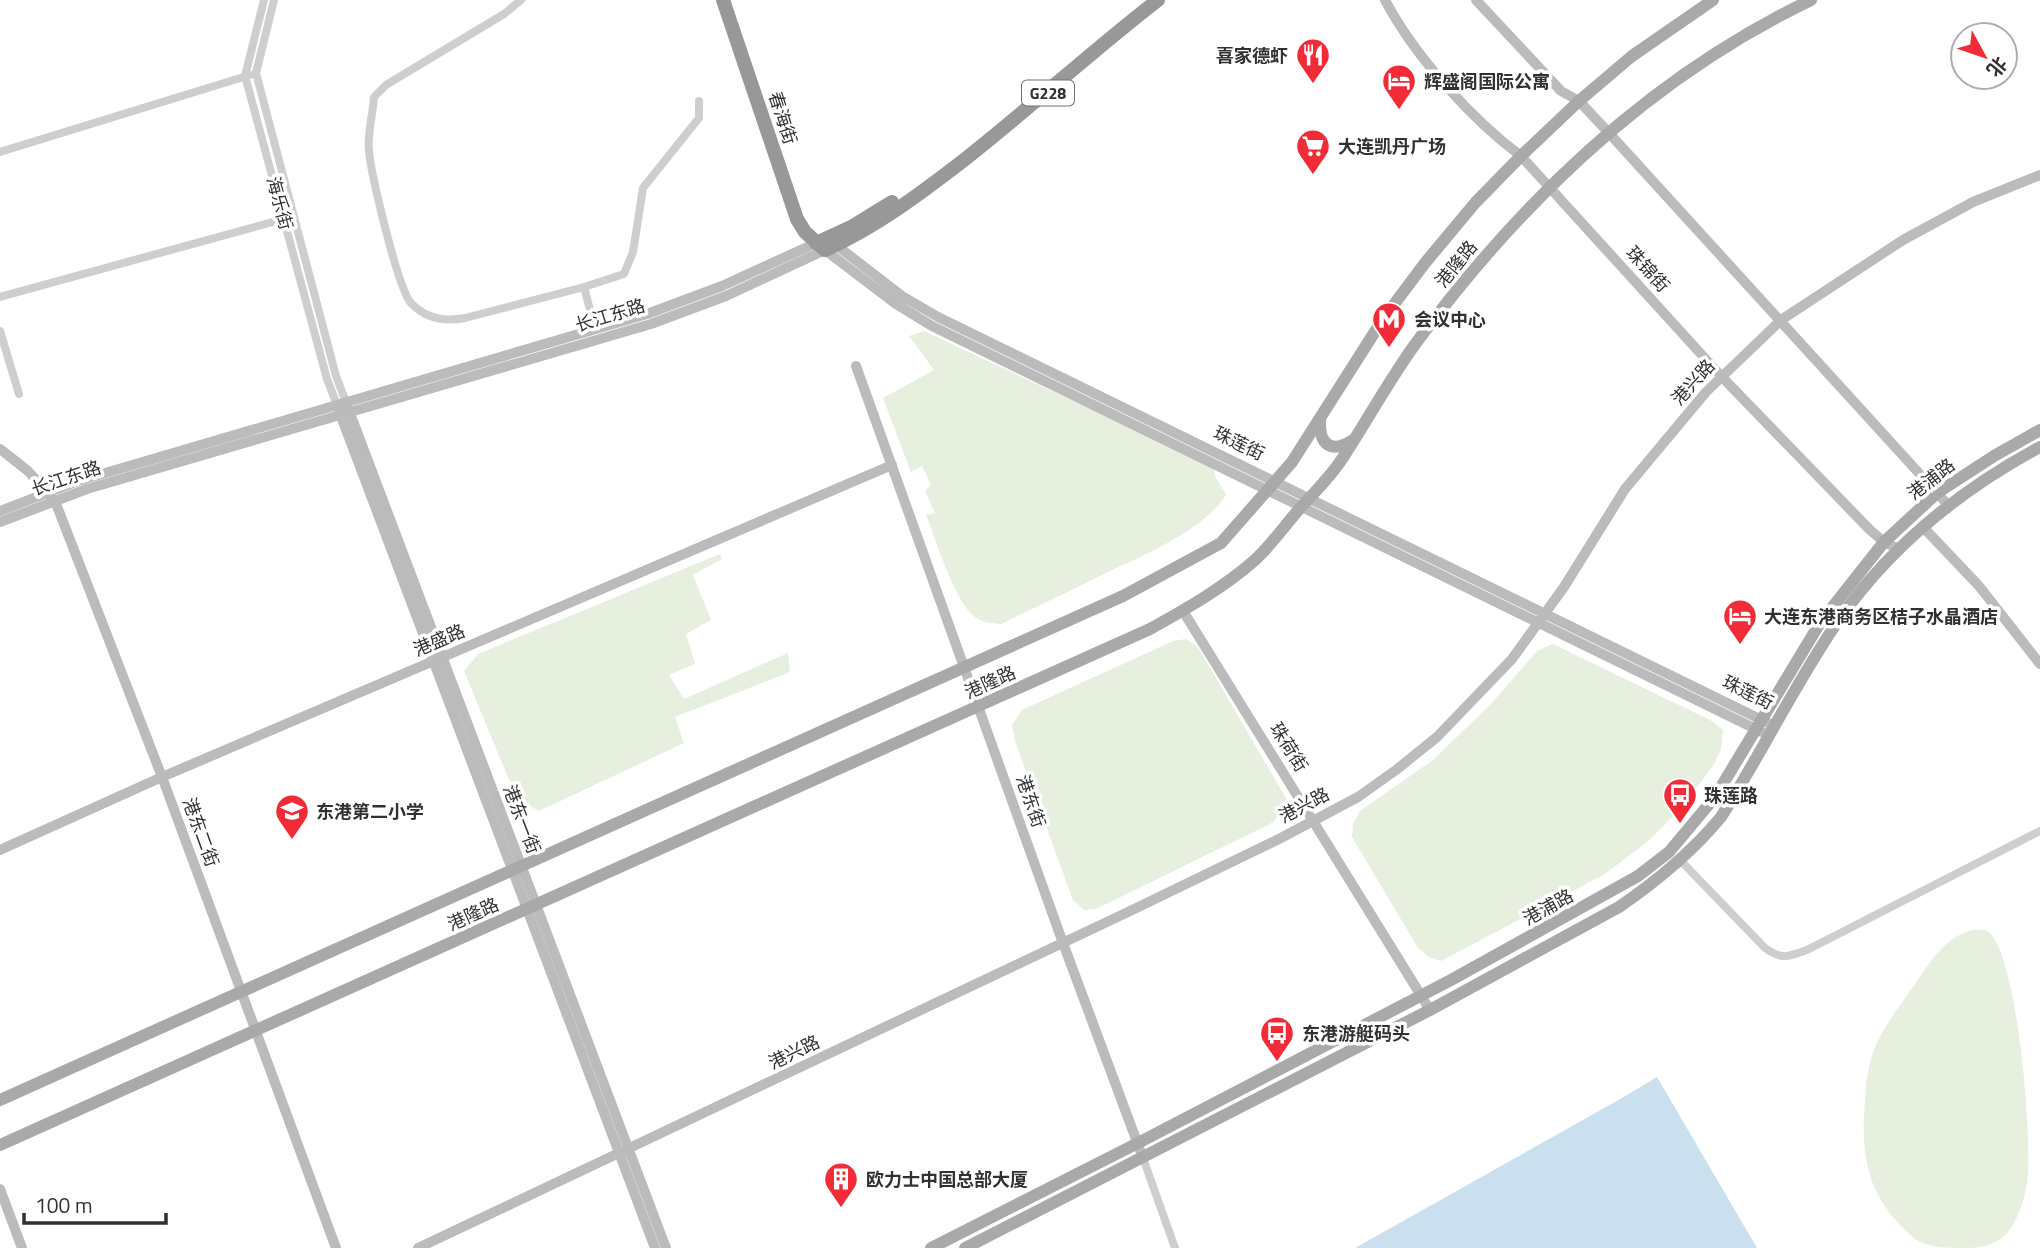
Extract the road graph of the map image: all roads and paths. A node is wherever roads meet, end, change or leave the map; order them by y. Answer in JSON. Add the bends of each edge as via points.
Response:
{"nodes":[{"id":1,"x":264,"y":0,"type":"edge"},
{"id":2,"x":274,"y":0,"type":"edge"},
{"id":3,"x":521,"y":0,"type":"edge"},
{"id":4,"x":723,"y":0,"type":"edge"},
{"id":5,"x":1143,"y":0,"type":"edge"},
{"id":6,"x":1158,"y":0,"type":"edge"},
{"id":7,"x":1385,"y":0,"type":"edge"},
{"id":8,"x":1476,"y":0,"type":"edge"},
{"id":9,"x":1713,"y":0,"type":"edge"},
{"id":10,"x":1811,"y":0,"type":"edge"},
{"id":11,"x":256,"y":73,"type":"junction"},
{"id":12,"x":246,"y":76,"type":"junction"},
{"id":13,"x":1578,"y":101,"type":"junction"},
{"id":14,"x":699,"y":102,"type":"dead end"},
{"id":15,"x":1608,"y":132,"type":"junction"},
{"id":16,"x":0,"y":152,"type":"edge"},
{"id":17,"x":1521,"y":156,"type":"junction"},
{"id":18,"x":2040,"y":175,"type":"edge"},
{"id":19,"x":1549,"y":186,"type":"junction"},
{"id":20,"x":294,"y":216,"type":"junction"},
{"id":21,"x":284,"y":219,"type":"junction"},
{"id":22,"x":826,"y":246,"type":"junction"},
{"id":23,"x":584,"y":287,"type":"junction"},
{"id":24,"x":0,"y":297,"type":"edge"},
{"id":25,"x":1781,"y":320,"type":"junction"},
{"id":26,"x":595,"y":329,"type":"junction"},
{"id":27,"x":0,"y":331,"type":"edge"},
{"id":28,"x":856,"y":366,"type":"dead end"},
{"id":29,"x":1721,"y":376,"type":"junction"},
{"id":30,"x":19,"y":394,"type":"dead end"},
{"id":31,"x":343,"y":409,"type":"junction"},
{"id":32,"x":1320,"y":420,"type":"junction"},
{"id":33,"x":2040,"y":430,"type":"edge"},
{"id":34,"x":1353,"y":440,"type":"junction"},
{"id":35,"x":2040,"y":447,"type":"edge"},
{"id":36,"x":0,"y":449,"type":"edge"},
{"id":37,"x":892,"y":465,"type":"junction"},
{"id":38,"x":1270,"y":486,"type":"junction"},
{"id":39,"x":1937,"y":493,"type":"junction"},
{"id":40,"x":52,"y":497,"type":"junction"},
{"id":41,"x":1305,"y":503,"type":"junction"},
{"id":42,"x":1948,"y":505,"type":"junction"},
{"id":43,"x":0,"y":511,"type":"edge"},
{"id":44,"x":0,"y":522,"type":"edge"},
{"id":45,"x":1923,"y":527,"type":"junction"},
{"id":46,"x":1884,"y":542,"type":"junction"},
{"id":47,"x":1899,"y":549,"type":"junction"},
{"id":48,"x":1183,"y":611,"type":"junction"},
{"id":49,"x":1541,"y":619,"type":"junction"},
{"id":50,"x":438,"y":659,"type":"junction"},
{"id":51,"x":2040,"y":664,"type":"edge"},
{"id":52,"x":965,"y":667,"type":"junction"},
{"id":53,"x":979,"y":706,"type":"junction"},
{"id":54,"x":1759,"y":725,"type":"junction"},
{"id":55,"x":1772,"y":732,"type":"junction"},
{"id":56,"x":162,"y":777,"type":"junction"},
{"id":57,"x":1314,"y":820,"type":"junction"},
{"id":58,"x":2040,"y":831,"type":"edge"},
{"id":59,"x":0,"y":850,"type":"edge"},
{"id":60,"x":1679,"y":860,"type":"junction"},
{"id":61,"x":516,"y":869,"type":"junction"},
{"id":62,"x":531,"y":907,"type":"junction"},
{"id":63,"x":1063,"y":943,"type":"junction"},
{"id":64,"x":242,"y":992,"type":"junction"},
{"id":65,"x":1422,"y":995,"type":"junction"},
{"id":66,"x":1430,"y":1010,"type":"junction"},
{"id":67,"x":257,"y":1030,"type":"junction"},
{"id":68,"x":0,"y":1100,"type":"edge"},
{"id":69,"x":1138,"y":1143,"type":"junction"},
{"id":70,"x":0,"y":1145,"type":"edge"},
{"id":71,"x":624,"y":1152,"type":"junction"},
{"id":72,"x":1143,"y":1158,"type":"junction"},
{"id":73,"x":0,"y":1189,"type":"edge"},
{"id":74,"x":22,"y":1248,"type":"edge"},
{"id":75,"x":336,"y":1248,"type":"edge"},
{"id":76,"x":418,"y":1248,"type":"edge"},
{"id":77,"x":655,"y":1248,"type":"edge"},
{"id":78,"x":666,"y":1248,"type":"edge"},
{"id":79,"x":931,"y":1248,"type":"edge"},
{"id":80,"x":965,"y":1248,"type":"edge"},
{"id":81,"x":1175,"y":1248,"type":"edge"}],
"edges":[{"from":1,"to":12,"type":"street","name":"海乐街"},
{"from":2,"to":11,"type":"street","name":"海乐街"},
{"from":3,"to":23,"type":"street","via":[[374,97],[369,150],[373,171],[398,278],[410,302],[425,313],[445,322]]},
{"from":4,"to":22,"type":"highway","name":"春海街","via":[[797,219],[805,232]]},
{"from":5,"to":22,"type":"highway","name":"长江东路","number":"G228","via":[[904,194]]},
{"from":6,"to":22,"type":"highway","name":"长江东路","number":"G228","via":[[910,202],[859,234]]},
{"from":7,"to":17,"type":"main road","name":"珠锦街","via":[[1422,58],[1497,139]]},
{"from":8,"to":13,"type":"main road","via":[[1560,91]]},
{"from":9,"to":13,"type":"main road","name":"港隆路","via":[[1632,56]]},
{"from":10,"to":15,"type":"main road","name":"港隆路","via":[[1728,45]]},
{"from":11,"to":12,"type":"street"},
{"from":11,"to":20,"type":"street","name":"海乐街"},
{"from":12,"to":16,"type":"street"},
{"from":12,"to":21,"type":"street","name":"海乐街"},
{"from":13,"to":15,"type":"main road"},
{"from":13,"to":17,"type":"main road","name":"港隆路"},
{"from":14,"to":23,"type":"street","via":[[699,118],[643,188],[633,252],[624,274]]},
{"from":15,"to":19,"type":"main road","name":"港隆路"},
{"from":15,"to":25,"type":"main road"},
{"from":17,"to":19,"type":"main road","name":"珠锦街"},
{"from":17,"to":32,"type":"main road","name":"港隆路","via":[[1475,203],[1411,282]]},
{"from":18,"to":25,"type":"main road","name":"港兴路","via":[[1973,202],[1903,240]]},
{"from":19,"to":29,"type":"main road","name":"珠锦街"},
{"from":19,"to":34,"type":"main road","name":"港隆路","via":[[1439,313]]},
{"from":20,"to":21,"type":"street"},
{"from":20,"to":31,"type":"street","name":"海乐街"},
{"from":21,"to":24,"type":"street"},
{"from":21,"to":31,"type":"street","name":"海乐街","via":[[327,379]]},
{"from":22,"to":26,"type":"main road","name":"长江东路","via":[[685,301]]},
{"from":22,"to":31,"type":"main road","name":"长江东路","via":[[726,296],[651,324]]},
{"from":22,"to":38,"type":"main road","name":"珠莲街","via":[[915,316]]},
{"from":23,"to":26,"type":"street"},
{"from":25,"to":29,"type":"main road","name":"港兴路"},
{"from":25,"to":39,"type":"main road"},
{"from":26,"to":31,"type":"main road","name":"长江东路"},
{"from":27,"to":30,"type":"street"},
{"from":28,"to":37,"type":"main road","name":"港东街"},
{"from":29,"to":46,"type":"main road","name":"珠锦街"},
{"from":29,"to":49,"type":"main road","name":"港兴路","via":[[1625,489]]},
{"from":31,"to":40,"type":"main road","name":"长江东路"},
{"from":31,"to":50,"type":"main road","name":"港东一街"},
{"from":32,"to":34,"type":"main road","via":[[1321,435],[1331,446],[1343,447]]},
{"from":32,"to":38,"type":"main road","name":"港隆路"},
{"from":33,"to":39,"type":"main road","name":"港浦路"},
{"from":34,"to":41,"type":"main road","name":"港隆路"},
{"from":35,"to":42,"type":"main road","name":"港浦路"},
{"from":36,"to":40,"type":"main road","name":"港东二街"},
{"from":37,"to":50,"type":"main road","name":"港盛路"},
{"from":37,"to":52,"type":"main road","name":"港东街"},
{"from":38,"to":41,"type":"main road","name":"珠莲街"},
{"from":38,"to":52,"type":"main road","name":"港隆路","via":[[1220,543],[1123,596]]},
{"from":39,"to":42,"type":"main road"},
{"from":39,"to":46,"type":"main road","name":"港浦路"},
{"from":40,"to":43,"type":"main road","name":"长江东路"},
{"from":40,"to":44,"type":"main road","name":"长江东路"},
{"from":40,"to":56,"type":"main road","name":"港东二街"},
{"from":41,"to":48,"type":"main road","name":"港隆路","via":[[1256,559]]},
{"from":41,"to":49,"type":"main road","name":"珠莲街"},
{"from":42,"to":45,"type":"main road","name":"港浦路"},
{"from":45,"to":47,"type":"main road","name":"港浦路"},
{"from":45,"to":51,"type":"main road","via":[[1979,586]]},
{"from":46,"to":47,"type":"main road","name":"珠锦街"},
{"from":46,"to":54,"type":"main road","name":"港浦路","via":[[1820,623]]},
{"from":47,"to":55,"type":"main road","name":"港浦路","via":[[1837,624]]},
{"from":48,"to":53,"type":"main road","name":"港隆路"},
{"from":48,"to":57,"type":"main road","name":"珠荷街"},
{"from":49,"to":54,"type":"main road","name":"珠莲街"},
{"from":49,"to":57,"type":"main road","name":"港兴路","via":[[1512,659],[1437,737],[1358,797]]},
{"from":50,"to":56,"type":"main road","name":"港盛路"},
{"from":50,"to":61,"type":"main road","name":"港东一街"},
{"from":52,"to":53,"type":"main road","name":"港东街"},
{"from":52,"to":61,"type":"main road","name":"港隆路"},
{"from":53,"to":62,"type":"main road","name":"港隆路"},
{"from":53,"to":63,"type":"main road","name":"港东街"},
{"from":54,"to":55,"type":"main road","name":"珠莲街","via":[[1772,725]]},
{"from":54,"to":65,"type":"main road","name":"港浦路","via":[[1715,797],[1669,852],[1610,894]]},
{"from":55,"to":60,"type":"main road","name":"港浦路","via":[[1721,817]]},
{"from":56,"to":59,"type":"main road","name":"港盛路"},
{"from":56,"to":64,"type":"main road","name":"港东二街"},
{"from":57,"to":63,"type":"main road","name":"港兴路"},
{"from":57,"to":65,"type":"main road","name":"珠荷街"},
{"from":58,"to":60,"type":"street","via":[[1791,956],[1777,957],[1765,948]]},
{"from":60,"to":66,"type":"main road","name":"港浦路","via":[[1619,907]]},
{"from":61,"to":62,"type":"main road","name":"港东一街"},
{"from":61,"to":64,"type":"main road","name":"港隆路"},
{"from":62,"to":67,"type":"main road","name":"港隆路"},
{"from":62,"to":71,"type":"main road","name":"港东一街"},
{"from":63,"to":69,"type":"main road","name":"港东街"},
{"from":63,"to":71,"type":"main road","name":"港兴路"},
{"from":64,"to":67,"type":"main road","name":"港东二街"},
{"from":64,"to":68,"type":"main road","name":"港隆路"},
{"from":65,"to":66,"type":"main road","name":"珠荷街"},
{"from":65,"to":69,"type":"main road","name":"港浦路"},
{"from":66,"to":72,"type":"main road","name":"港浦路"},
{"from":67,"to":70,"type":"main road","name":"港隆路"},
{"from":67,"to":75,"type":"main road","name":"港东二街"},
{"from":69,"to":72,"type":"main road","name":"港东街"},
{"from":69,"to":79,"type":"main road","name":"港浦路"},
{"from":71,"to":76,"type":"main road","name":"港兴路"},
{"from":71,"to":77,"type":"main road","name":"港东一街"},
{"from":71,"to":78,"type":"main road","name":"港东一街"},
{"from":72,"to":80,"type":"main road","name":"港浦路"},
{"from":72,"to":81,"type":"street","name":"港东街"},
{"from":73,"to":74,"type":"main road"}]}
